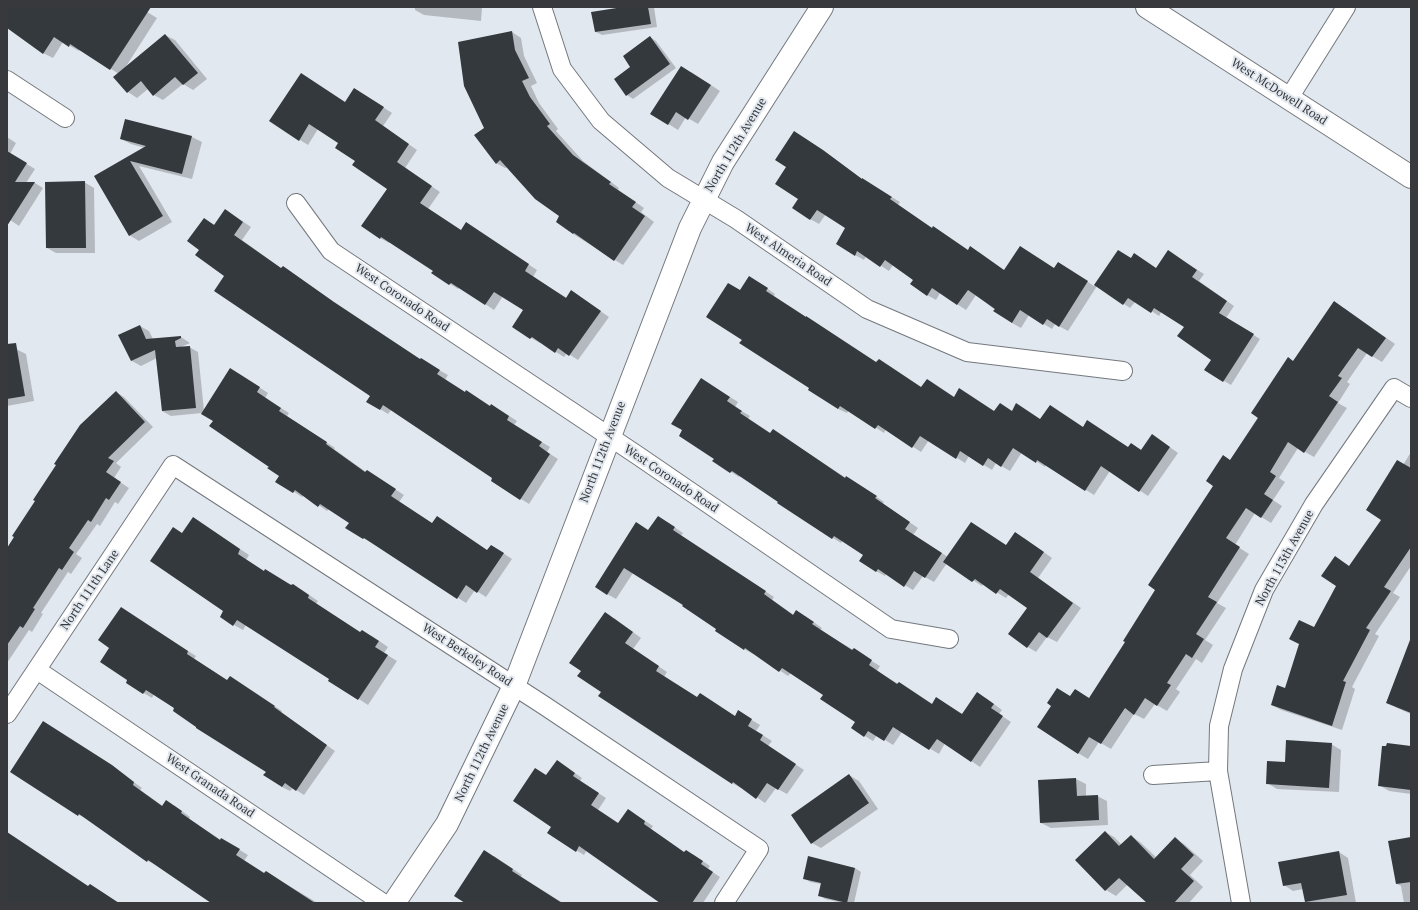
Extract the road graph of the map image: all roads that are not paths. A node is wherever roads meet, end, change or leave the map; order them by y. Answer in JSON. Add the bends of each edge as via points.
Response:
{"nodes":[{"id":1,"x":542,"y":7,"type":"edge"},
{"id":2,"x":822,"y":7,"type":"edge"},
{"id":3,"x":1146,"y":7,"type":"edge"},
{"id":4,"x":1346,"y":7,"type":"edge"},
{"id":5,"x":7,"y":80,"type":"edge"},
{"id":6,"x":1289,"y":98,"type":"junction"},
{"id":7,"x":65,"y":118,"type":"dead end"},
{"id":8,"x":1411,"y":177,"type":"edge"},
{"id":9,"x":704,"y":200,"type":"junction"},
{"id":10,"x":296,"y":203,"type":"dead end"},
{"id":11,"x":1123,"y":371,"type":"dead end"},
{"id":12,"x":1411,"y":398,"type":"edge"},
{"id":13,"x":609,"y":437,"type":"junction"},
{"id":14,"x":173,"y":465,"type":"joint"},
{"id":15,"x":949,"y":639,"type":"dead end"},
{"id":16,"x":37,"y":670,"type":"junction"},
{"id":17,"x":514,"y":686,"type":"junction"},
{"id":18,"x":7,"y":714,"type":"edge"},
{"id":19,"x":1218,"y":771,"type":"junction"},
{"id":20,"x":1153,"y":775,"type":"dead end"},
{"id":21,"x":383,"y":903,"type":"edge"},
{"id":22,"x":394,"y":903,"type":"edge"},
{"id":23,"x":724,"y":903,"type":"edge"},
{"id":24,"x":1241,"y":903,"type":"edge"}],
"edges":[{"from":1,"to":9,"type":"street","name":"West Almeria Road","via":[[562,69],[601,121],[668,178]]},
{"from":2,"to":9,"type":"street","name":"North 112th Avenue","via":[[723,162]]},
{"from":3,"to":6,"type":"street","name":"West McDowell Road"},
{"from":4,"to":6,"type":"street"},
{"from":5,"to":7,"type":"street"},
{"from":6,"to":8,"type":"street","name":"West McDowell Road"},
{"from":9,"to":11,"type":"street","name":"West Almeria Road","via":[[867,309],[967,352]]},
{"from":9,"to":13,"type":"street","name":"North 112th Avenue","via":[[690,228]]},
{"from":10,"to":13,"type":"street","name":"West Coronado Road","via":[[331,251]]},
{"from":12,"to":19,"type":"street","name":"North 113th Avenue","via":[[1394,388],[1314,504],[1264,590],[1233,669],[1219,726]]},
{"from":13,"to":15,"type":"street","name":"West Coronado Road","via":[[892,629]]},
{"from":13,"to":17,"type":"street","name":"North 112th Avenue"},
{"from":14,"to":16,"type":"street","name":"North 111th Lane"},
{"from":14,"to":17,"type":"street","name":"West Berkeley Road"},
{"from":16,"to":18,"type":"street","name":"North 111th Lane"},
{"from":16,"to":21,"type":"street","name":"West Granada Road"},
{"from":17,"to":22,"type":"street","name":"North 112th Avenue","via":[[447,824]]},
{"from":17,"to":23,"type":"street","name":"West Berkeley Road","via":[[758,849]]},
{"from":19,"to":20,"type":"street"},
{"from":19,"to":24,"type":"street","name":"North 113th Avenue"}]}
